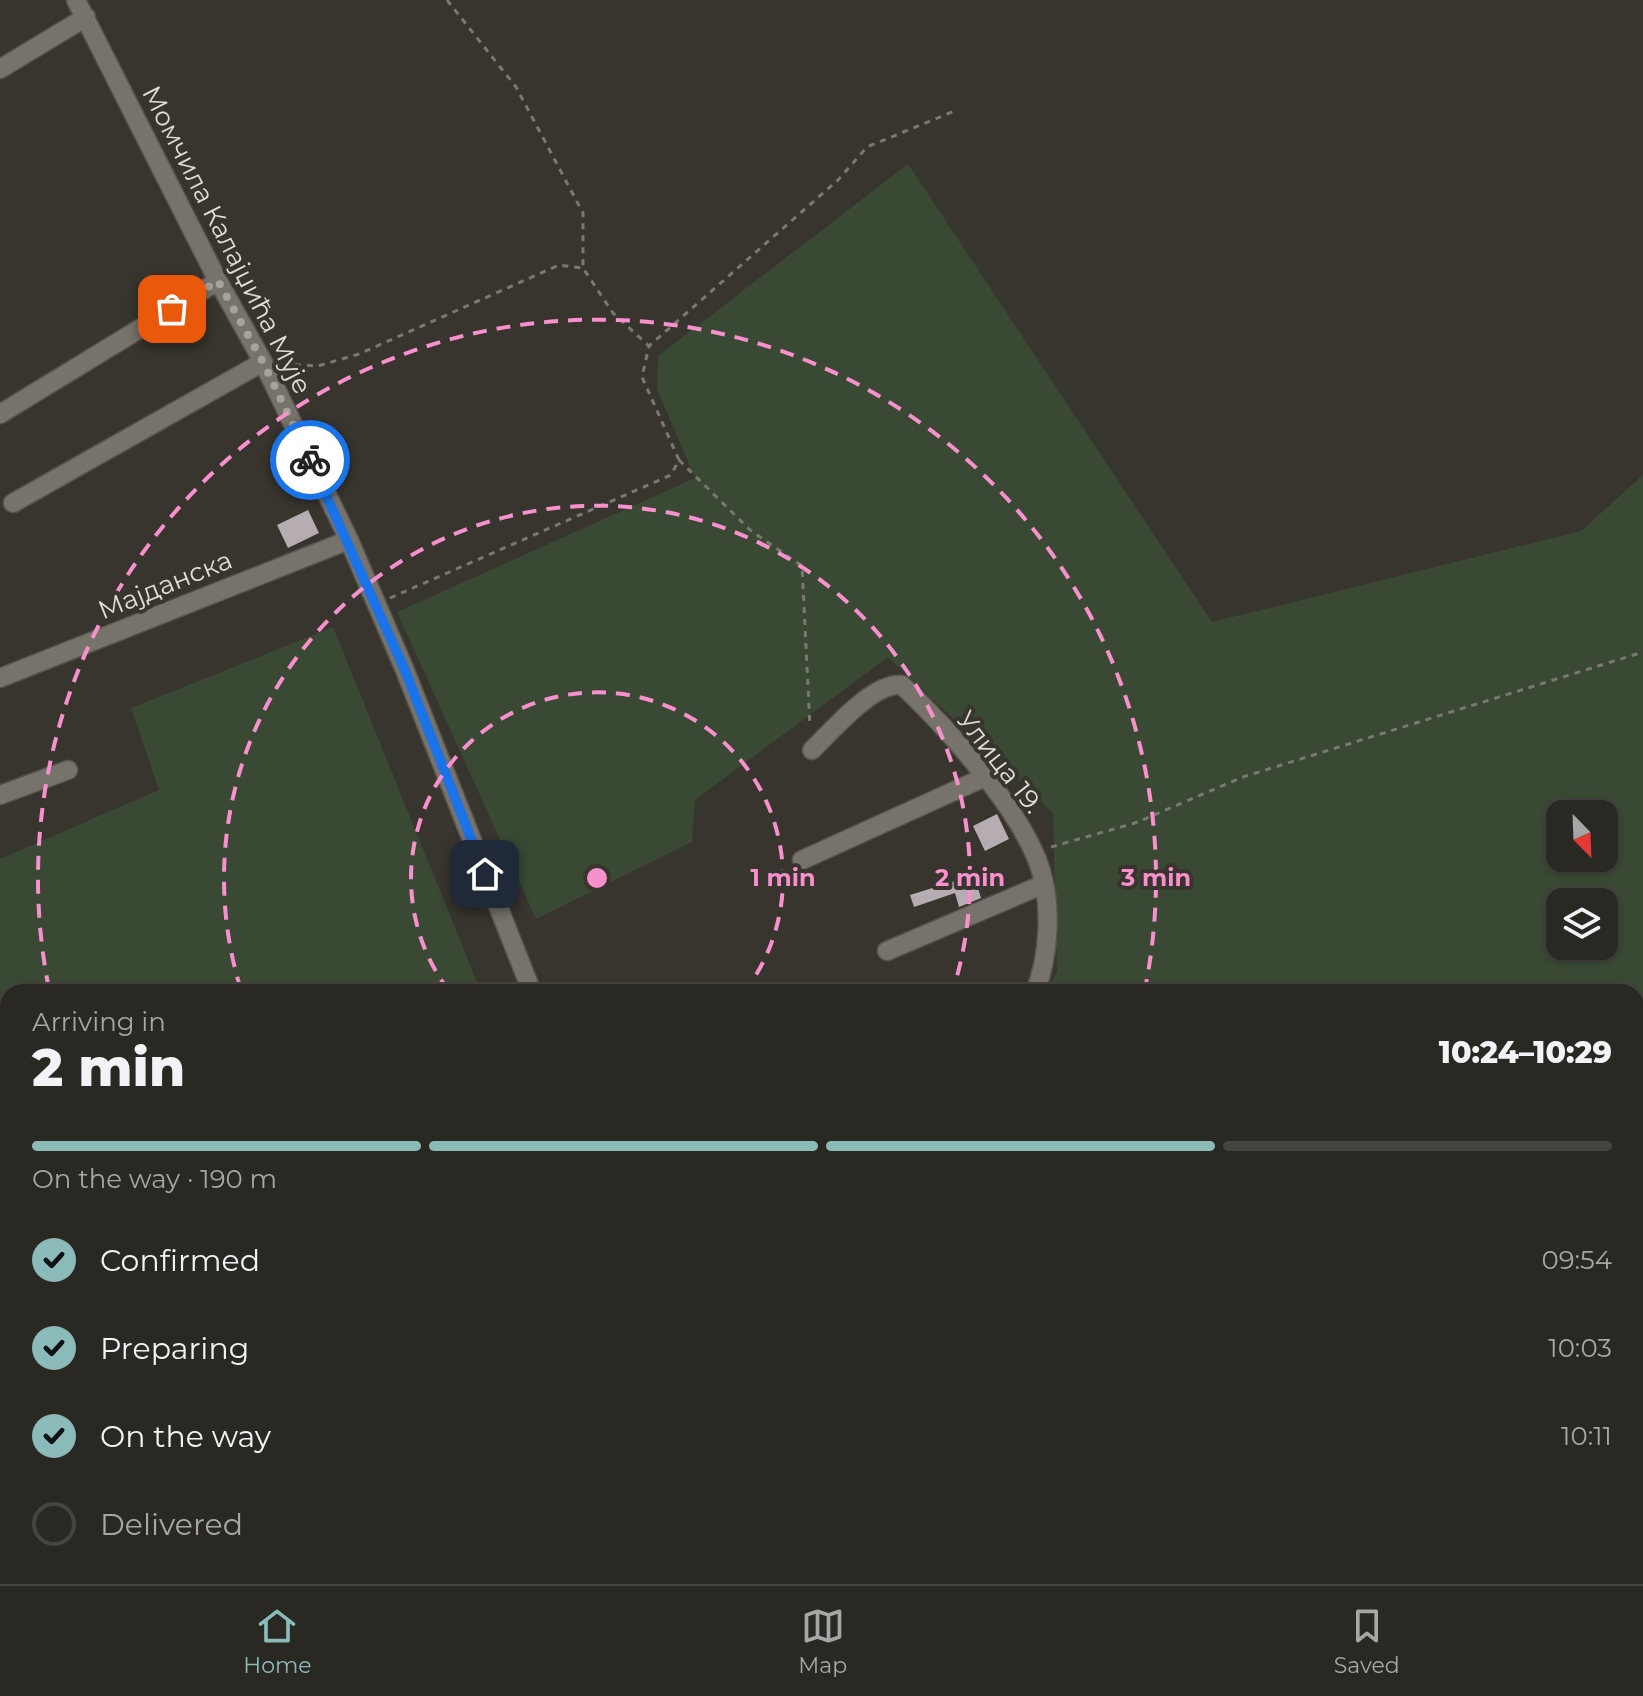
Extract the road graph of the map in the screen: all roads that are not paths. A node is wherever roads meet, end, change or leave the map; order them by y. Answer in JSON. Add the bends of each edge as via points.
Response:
{"nodes":[{"id":1,"x":76,"y":0,"type":"edge"},
{"id":2,"x":86,"y":17,"type":"junction"},
{"id":3,"x":0,"y":69,"type":"edge"},
{"id":4,"x":218,"y":281,"type":"junction"},
{"id":5,"x":263,"y":362,"type":"junction"},
{"id":6,"x":0,"y":414,"type":"edge"},
{"id":7,"x":13,"y":503,"type":"dead end"},
{"id":8,"x":349,"y":540,"type":"junction"},
{"id":9,"x":0,"y":678,"type":"edge"},
{"id":10,"x":812,"y":750,"type":"road end"},
{"id":11,"x":68,"y":770,"type":"dead end"},
{"id":12,"x":985,"y":777,"type":"junction"},
{"id":13,"x":0,"y":795,"type":"edge"},
{"id":14,"x":802,"y":860,"type":"dead end"},
{"id":15,"x":1044,"y":884,"type":"junction"},
{"id":16,"x":887,"y":951,"type":"dead end"},
{"id":17,"x":529,"y":984,"type":"edge"},
{"id":18,"x":1038,"y":984,"type":"edge"}],
"edges":[{"from":1,"to":2,"type":"street","name":"Момчила Калајџића Мује"},
{"from":2,"to":3,"type":"street"},
{"from":2,"to":4,"type":"street","name":"Момчила Калајџића Мује"},
{"from":4,"to":5,"type":"street","name":"Момчила Калајџића Мује"},
{"from":4,"to":6,"type":"street"},
{"from":5,"to":7,"type":"street"},
{"from":5,"to":8,"type":"street","name":"Момчила Калајџића Мује"},
{"from":8,"to":9,"type":"street","name":"Мајданска"},
{"from":8,"to":17,"type":"street","name":"Момчила Калајџића Мује"},
{"from":10,"to":12,"type":"street","name":"Улица 19.","via":[[877,690],[902,685]]},
{"from":11,"to":13,"type":"street"},
{"from":12,"to":14,"type":"street"},
{"from":12,"to":15,"type":"street","name":"Улица 19.","via":[[1032,851]]},
{"from":15,"to":16,"type":"street"},
{"from":15,"to":18,"type":"street","name":"Улица 19.","via":[[1044,965]]}]}
